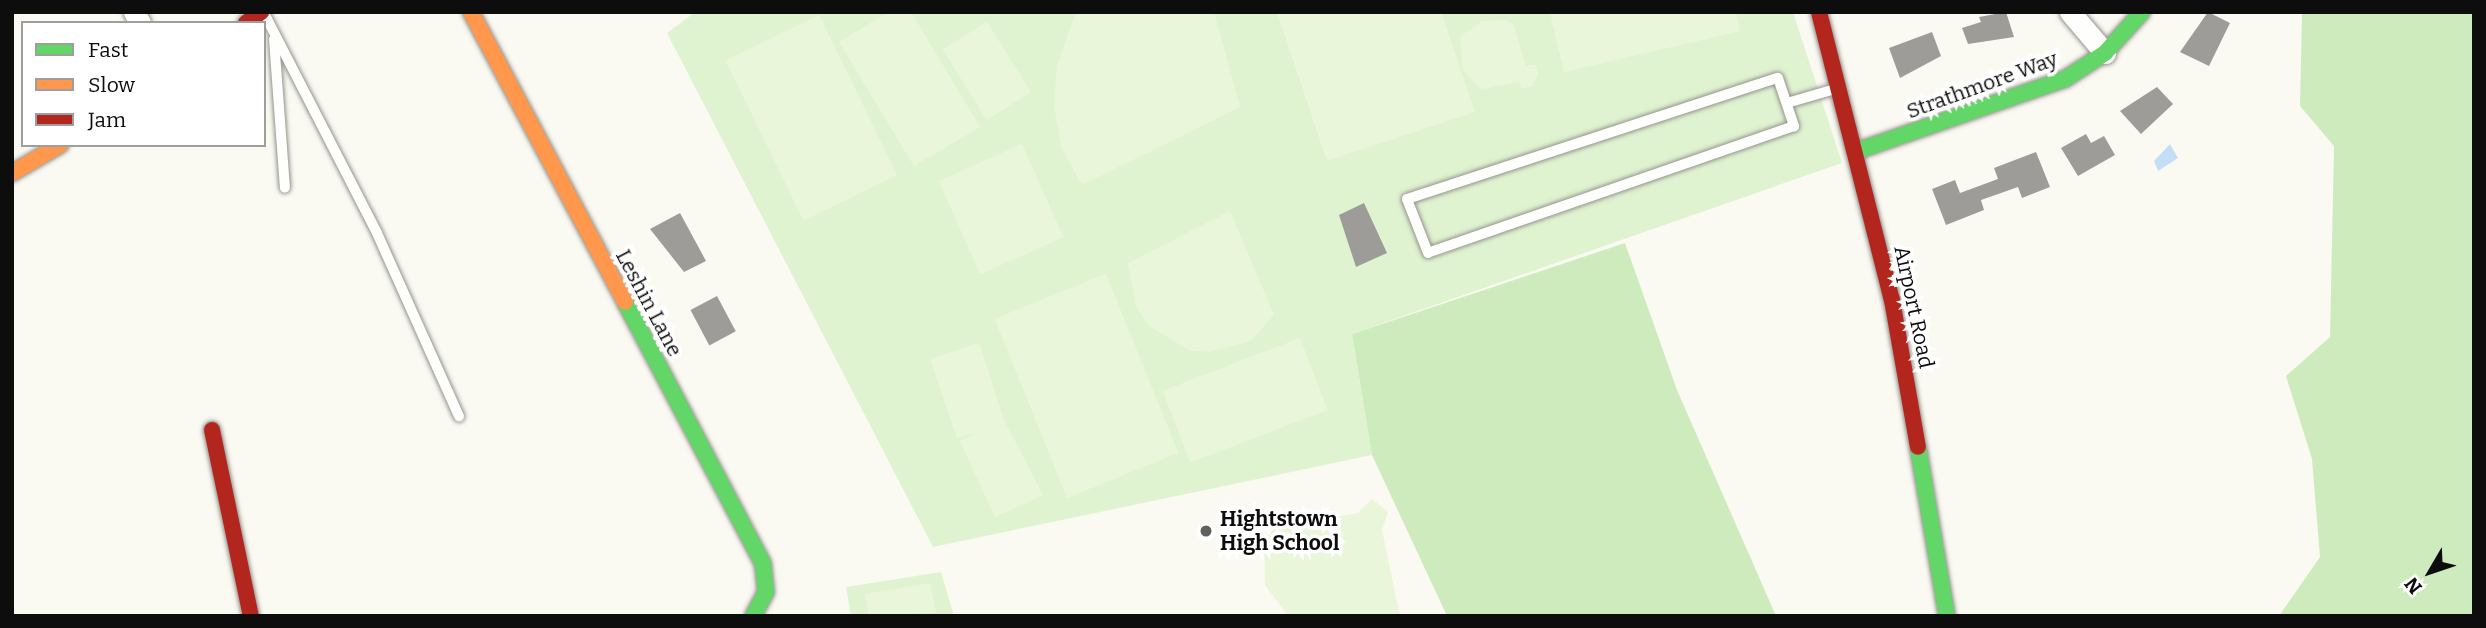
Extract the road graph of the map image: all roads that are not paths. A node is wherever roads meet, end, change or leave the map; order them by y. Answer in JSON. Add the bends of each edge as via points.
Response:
{"nodes":[{"id":1,"x":262,"y":12,"type":"edge"},
{"id":2,"x":471,"y":12,"type":"edge"},
{"id":3,"x":1819,"y":12,"type":"edge"},
{"id":4,"x":2070,"y":12,"type":"edge"},
{"id":5,"x":2142,"y":12,"type":"edge"},
{"id":6,"x":274,"y":32,"type":"junction"},
{"id":7,"x":2105,"y":54,"type":"junction"},
{"id":8,"x":1841,"y":87,"type":"junction"},
{"id":9,"x":1787,"y":103,"type":"junction"},
{"id":10,"x":57,"y":147,"type":"edge"},
{"id":11,"x":1857,"y":151,"type":"junction"},
{"id":12,"x":12,"y":173,"type":"edge"},
{"id":13,"x":285,"y":188,"type":"dead end"},
{"id":14,"x":459,"y":416,"type":"dead end"},
{"id":15,"x":212,"y":430,"type":"dead end"},
{"id":16,"x":251,"y":616,"type":"edge"},
{"id":17,"x":753,"y":616,"type":"edge"},
{"id":18,"x":1947,"y":616,"type":"edge"}],
"edges":[{"from":1,"to":6,"type":"lane"},
{"from":2,"to":17,"type":"street","name":"Leshin Lane","via":[[763,564],[766,592]]},
{"from":3,"to":8,"type":"street","name":"Airport Road"},
{"from":4,"to":7,"type":"street"},
{"from":5,"to":7,"type":"street","name":"Strathmore Way"},
{"from":6,"to":13,"type":"lane","via":[[286,131]]},
{"from":6,"to":14,"type":"lane","via":[[377,233]]},
{"from":7,"to":11,"type":"street","name":"Strathmore Way","via":[[2065,79]]},
{"from":8,"to":9,"type":"lane"},
{"from":8,"to":11,"type":"street","name":"Airport Road"},
{"from":9,"to":9,"type":"lane","via":[[1779,78],[1407,199],[1428,253],[1794,126]]},
{"from":10,"to":12,"type":"street"},
{"from":11,"to":18,"type":"street","name":"Airport Road","via":[[1911,393]]},
{"from":15,"to":16,"type":"street"}]}
